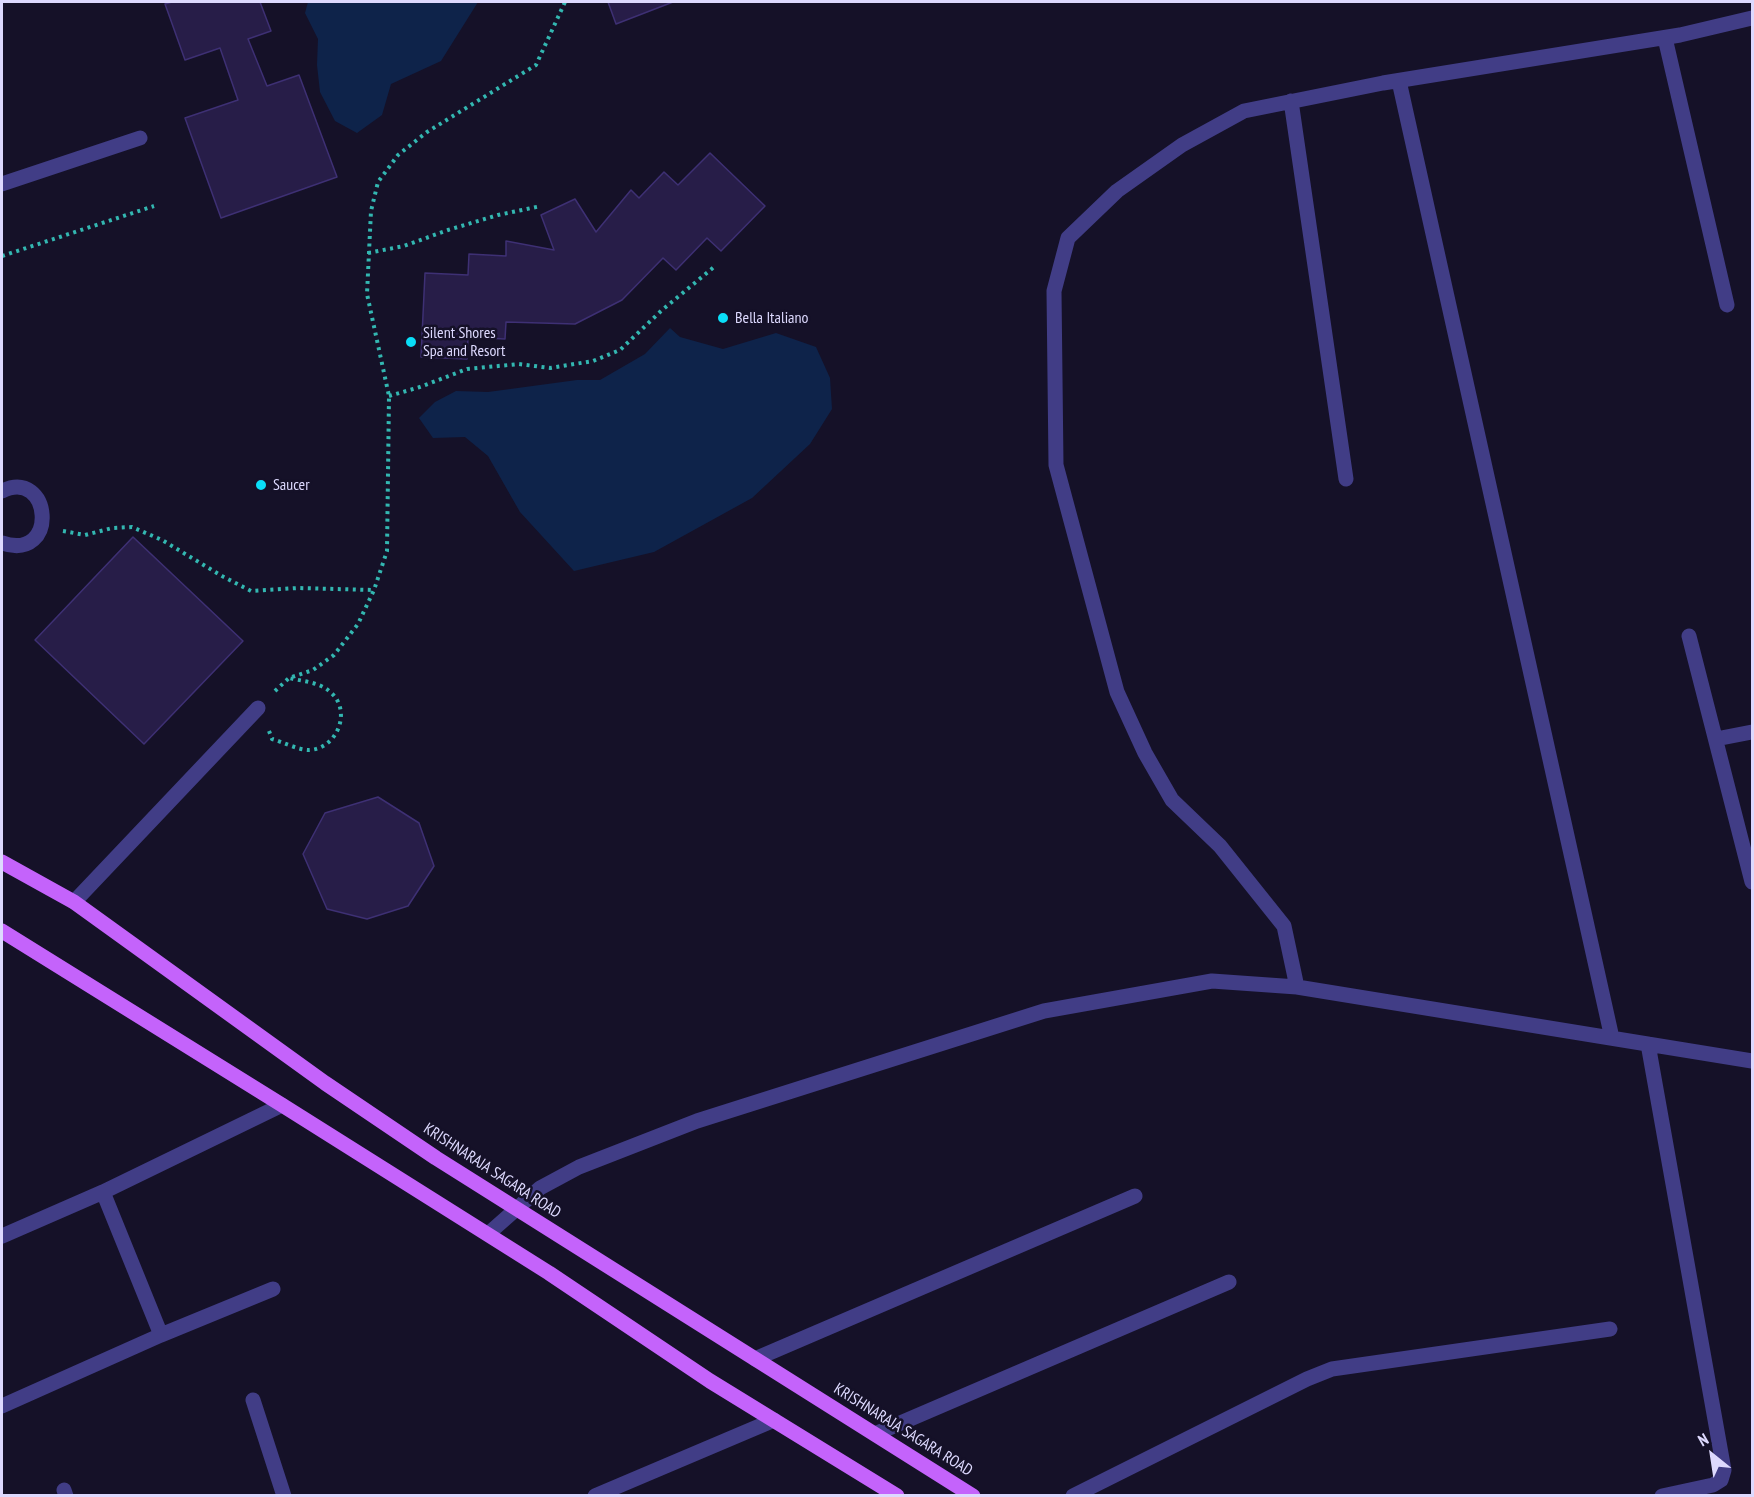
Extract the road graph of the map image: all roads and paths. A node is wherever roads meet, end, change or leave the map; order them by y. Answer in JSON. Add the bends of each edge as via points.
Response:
{"nodes":[{"id":1,"x":565,"y":2,"type":"edge"},
{"id":2,"x":1752,"y":18,"type":"edge"},
{"id":3,"x":1665,"y":38,"type":"junction"},
{"id":4,"x":1399,"y":81,"type":"junction"},
{"id":5,"x":1291,"y":101,"type":"junction"},
{"id":6,"x":140,"y":138,"type":"dead end"},
{"id":7,"x":2,"y":184,"type":"edge"},
{"id":8,"x":154,"y":206,"type":"dead end"},
{"id":9,"x":541,"y":206,"type":"dead end"},
{"id":10,"x":368,"y":253,"type":"junction"},
{"id":11,"x":2,"y":256,"type":"edge"},
{"id":12,"x":714,"y":267,"type":"dead end"},
{"id":13,"x":1727,"y":305,"type":"dead end"},
{"id":14,"x":389,"y":396,"type":"junction"},
{"id":15,"x":1346,"y":479,"type":"dead end"},
{"id":16,"x":2,"y":491,"type":"edge"},
{"id":17,"x":41,"y":527,"type":"junction"},
{"id":18,"x":2,"y":543,"type":"edge"},
{"id":19,"x":374,"y":590,"type":"junction"},
{"id":20,"x":1689,"y":636,"type":"dead end"},
{"id":21,"x":289,"y":678,"type":"junction"},
{"id":22,"x":258,"y":708,"type":"junction"},
{"id":23,"x":1752,"y":732,"type":"edge"},
{"id":24,"x":1716,"y":739,"type":"junction"},
{"id":25,"x":2,"y":862,"type":"edge"},
{"id":26,"x":1750,"y":866,"type":"edge"},
{"id":27,"x":1752,"y":882,"type":"edge"},
{"id":28,"x":74,"y":902,"type":"junction"},
{"id":29,"x":2,"y":931,"type":"edge"},
{"id":30,"x":1297,"y":987,"type":"junction"},
{"id":31,"x":1612,"y":1038,"type":"junction"},
{"id":32,"x":1648,"y":1044,"type":"junction"},
{"id":33,"x":1752,"y":1061,"type":"edge"},
{"id":34,"x":282,"y":1105,"type":"junction"},
{"id":35,"x":103,"y":1192,"type":"junction"},
{"id":36,"x":1135,"y":1196,"type":"dead end"},
{"id":37,"x":516,"y":1208,"type":"junction"},
{"id":38,"x":488,"y":1234,"type":"junction"},
{"id":39,"x":2,"y":1236,"type":"edge"},
{"id":40,"x":1229,"y":1282,"type":"dead end"},
{"id":41,"x":273,"y":1288,"type":"dead end"},
{"id":42,"x":1610,"y":1329,"type":"dead end"},
{"id":43,"x":161,"y":1335,"type":"junction"},
{"id":44,"x":755,"y":1359,"type":"junction"},
{"id":45,"x":253,"y":1400,"type":"dead end"},
{"id":46,"x":2,"y":1406,"type":"edge"},
{"id":47,"x":774,"y":1420,"type":"junction"},
{"id":48,"x":874,"y":1434,"type":"junction"},
{"id":49,"x":964,"y":1494,"type":"edge"},
{"id":50,"x":284,"y":1496,"type":"edge"},
{"id":51,"x":596,"y":1496,"type":"edge"},
{"id":52,"x":897,"y":1496,"type":"edge"},
{"id":53,"x":1073,"y":1496,"type":"edge"},
{"id":54,"x":1662,"y":1496,"type":"edge"}],
"edges":[{"from":1,"to":10,"type":"path","via":[[536,65],[427,132],[398,155],[378,182]]},
{"from":2,"to":3,"type":"street"},
{"from":3,"to":4,"type":"street"},
{"from":3,"to":13,"type":"street"},
{"from":4,"to":5,"type":"street"},
{"from":4,"to":31,"type":"street"},
{"from":5,"to":15,"type":"street"},
{"from":5,"to":30,"type":"street","via":[[1244,111],[1182,145],[1117,191],[1068,238],[1054,291],[1056,465],[1117,693],[1172,800],[1220,846],[1284,926]]},
{"from":6,"to":7,"type":"street"},
{"from":8,"to":11,"type":"path"},
{"from":9,"to":10,"type":"path"},
{"from":10,"to":14,"type":"path","via":[[367,294]]},
{"from":12,"to":14,"type":"path","via":[[620,350],[593,361],[550,368],[519,364],[467,369]]},
{"from":14,"to":19,"type":"path","via":[[387,551]]},
{"from":16,"to":17,"type":"street","via":[[18,487],[36,497],[44,517]]},
{"from":17,"to":18,"type":"street","via":[[25,544]]},
{"from":17,"to":19,"type":"path","via":[[85,535],[132,527],[251,591]]},
{"from":19,"to":21,"type":"path","via":[[358,624],[334,655],[313,670]]},
{"from":20,"to":24,"type":"street"},
{"from":21,"to":22,"type":"path"},
{"from":21,"to":22,"type":"path","via":[[320,686],[337,700],[342,715],[340,727],[329,742],[308,750],[272,739]]},
{"from":22,"to":28,"type":"street"},
{"from":23,"to":24,"type":"street"},
{"from":24,"to":26,"type":"street"},
{"from":25,"to":28,"type":"main road","name":"KRISHNARAJA SAGARA ROAD"},
{"from":26,"to":27,"type":"street"},
{"from":28,"to":37,"type":"main road","name":"KRISHNARAJA SAGARA ROAD","via":[[325,1083]]},
{"from":29,"to":34,"type":"main road"},
{"from":30,"to":31,"type":"street"},
{"from":30,"to":37,"type":"street","via":[[1212,981],[1044,1011],[697,1121],[579,1167],[540,1188]]},
{"from":31,"to":32,"type":"street"},
{"from":32,"to":33,"type":"street"},
{"from":32,"to":54,"type":"street","via":[[1724,1470],[1721,1480],[1713,1485]]},
{"from":34,"to":35,"type":"street"},
{"from":34,"to":38,"type":"main road"},
{"from":35,"to":39,"type":"street"},
{"from":35,"to":43,"type":"street"},
{"from":36,"to":44,"type":"street"},
{"from":37,"to":38,"type":"street"},
{"from":37,"to":44,"type":"main road","name":"KRISHNARAJA SAGARA ROAD"},
{"from":38,"to":47,"type":"main road"},
{"from":40,"to":48,"type":"street"},
{"from":41,"to":43,"type":"street"},
{"from":42,"to":53,"type":"street","via":[[1332,1369]]},
{"from":43,"to":46,"type":"street"},
{"from":44,"to":48,"type":"main road","name":"KRISHNARAJA SAGARA ROAD"},
{"from":45,"to":50,"type":"street"},
{"from":47,"to":51,"type":"street"},
{"from":47,"to":52,"type":"main road"},
{"from":48,"to":49,"type":"main road","name":"KRISHNARAJA SAGARA ROAD"}]}
